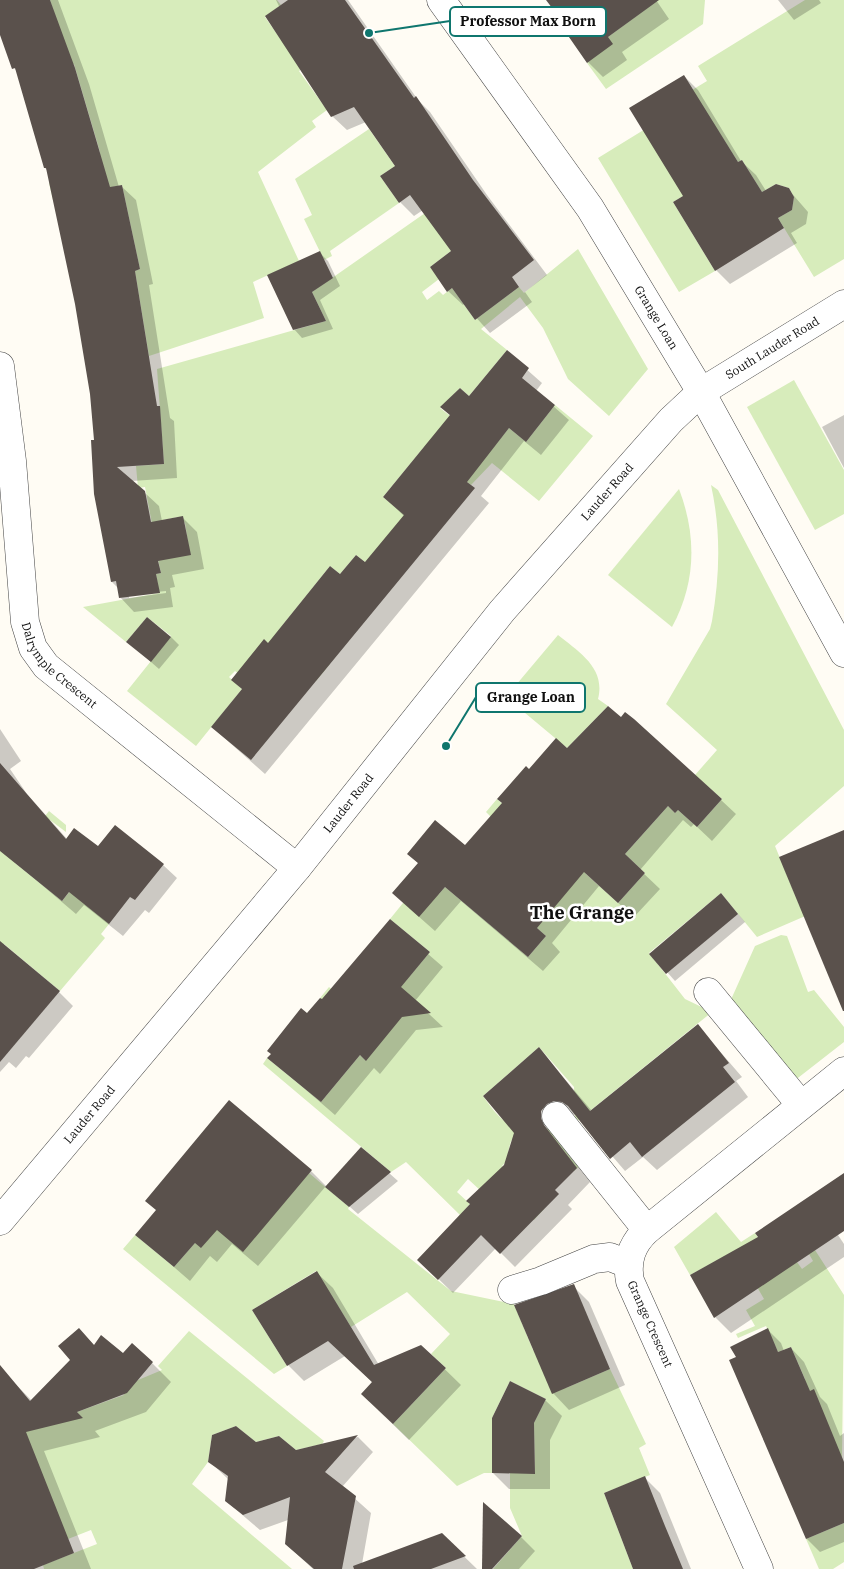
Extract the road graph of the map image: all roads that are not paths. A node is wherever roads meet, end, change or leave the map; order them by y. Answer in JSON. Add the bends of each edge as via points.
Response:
{"nodes":[{"id":1,"x":441,"y":0,"type":"edge"},
{"id":2,"x":844,"y":304,"type":"edge"},
{"id":3,"x":0,"y":366,"type":"edge"},
{"id":4,"x":701,"y":392,"type":"junction"},
{"id":5,"x":844,"y":652,"type":"edge"},
{"id":6,"x":297,"y":868,"type":"junction"},
{"id":7,"x":708,"y":992,"type":"dead end"},
{"id":8,"x":844,"y":1071,"type":"edge"},
{"id":9,"x":801,"y":1105,"type":"junction"},
{"id":10,"x":556,"y":1116,"type":"dead end"},
{"id":11,"x":0,"y":1221,"type":"edge"},
{"id":12,"x":647,"y":1230,"type":"junction"},
{"id":13,"x":628,"y":1264,"type":"junction"},
{"id":14,"x":512,"y":1290,"type":"dead end"},
{"id":15,"x":759,"y":1569,"type":"edge"}],
"edges":[{"from":1,"to":4,"type":"street","name":"Grange Loan","via":[[590,208]]},
{"from":2,"to":4,"type":"street","name":"South Lauder Road"},
{"from":3,"to":6,"type":"street","name":"Dalrymple Crescent","via":[[12,461],[25,622],[35,653],[46,666]]},
{"from":4,"to":5,"type":"street","name":"Grange Loan"},
{"from":4,"to":6,"type":"street","name":"Lauder Road","via":[[665,426],[502,611]]},
{"from":6,"to":11,"type":"street","name":"Lauder Road"},
{"from":7,"to":9,"type":"street"},
{"from":8,"to":9,"type":"street","name":"Grange Crescent"},
{"from":9,"to":12,"type":"street","name":"Grange Crescent"},
{"from":10,"to":12,"type":"street"},
{"from":12,"to":13,"type":"street","name":"Grange Crescent","via":[[638,1238]]},
{"from":13,"to":14,"type":"street","via":[[610,1257],[594,1259]]},
{"from":13,"to":15,"type":"street","name":"Grange Crescent","via":[[630,1281]]}]}
